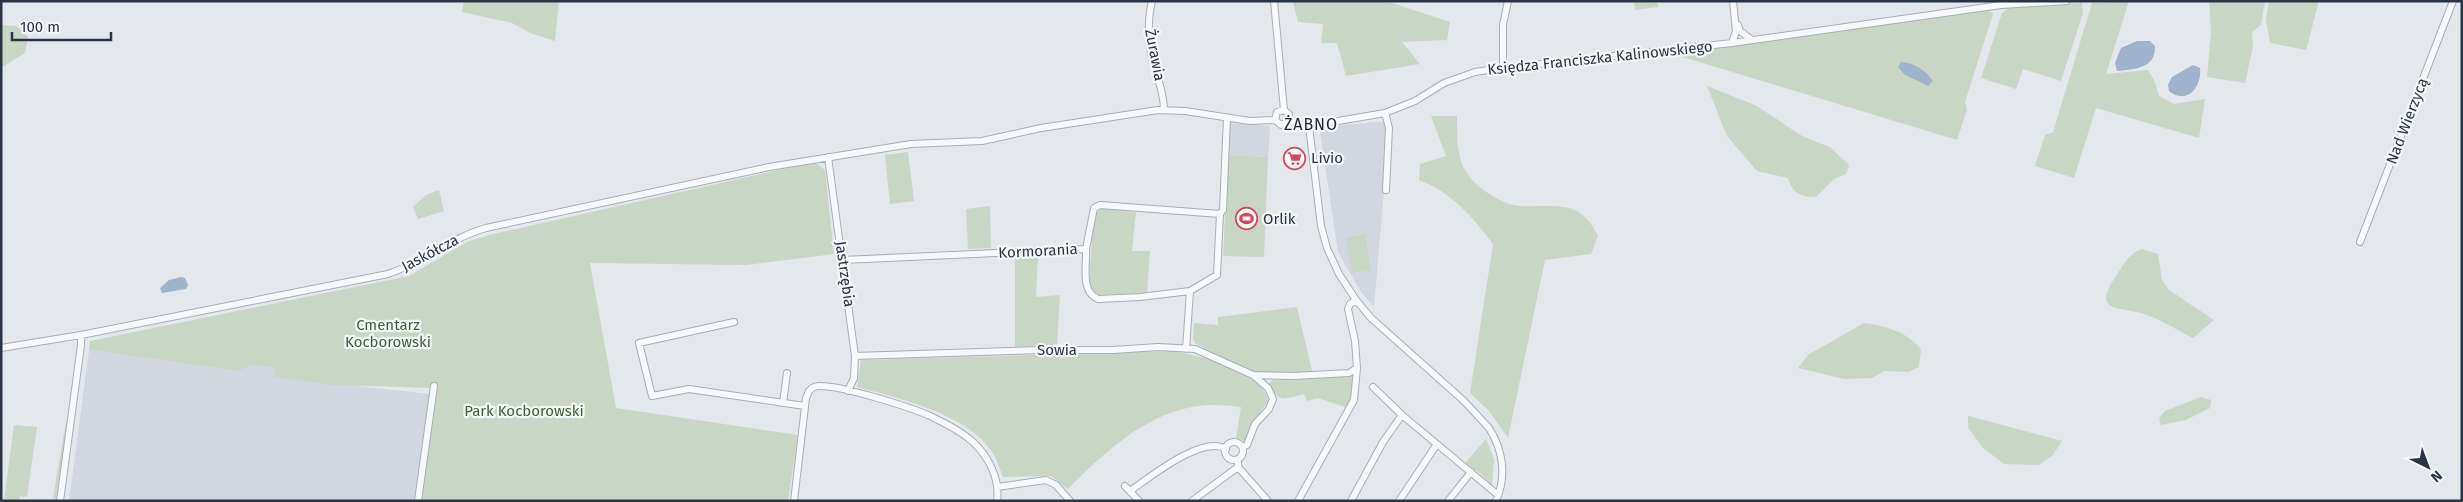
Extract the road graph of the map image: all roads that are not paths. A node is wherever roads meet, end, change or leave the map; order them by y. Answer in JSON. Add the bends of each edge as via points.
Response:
{"nodes":[{"id":1,"x":1152,"y":1,"type":"edge"},
{"id":2,"x":1274,"y":1,"type":"edge"},
{"id":3,"x":1508,"y":1,"type":"edge"},
{"id":4,"x":1733,"y":1,"type":"edge"},
{"id":5,"x":2067,"y":1,"type":"edge"},
{"id":6,"x":2453,"y":1,"type":"edge"},
{"id":7,"x":1735,"y":18,"type":"junction"},
{"id":8,"x":1752,"y":40,"type":"junction"},
{"id":9,"x":1732,"y":43,"type":"junction"},
{"id":10,"x":1503,"y":68,"type":"junction"},
{"id":11,"x":1164,"y":110,"type":"junction"},
{"id":12,"x":1284,"y":110,"type":"junction"},
{"id":13,"x":1385,"y":112,"type":"junction"},
{"id":14,"x":1227,"y":118,"type":"junction"},
{"id":15,"x":1275,"y":120,"type":"junction"},
{"id":16,"x":1289,"y":121,"type":"junction"},
{"id":17,"x":1309,"y":126,"type":"junction"},
{"id":18,"x":828,"y":157,"type":"junction"},
{"id":19,"x":1386,"y":190,"type":"dead end"},
{"id":20,"x":1220,"y":214,"type":"junction"},
{"id":21,"x":2360,"y":242,"type":"dead end"},
{"id":22,"x":1086,"y":249,"type":"junction"},
{"id":23,"x":843,"y":260,"type":"junction"},
{"id":24,"x":1190,"y":291,"type":"junction"},
{"id":25,"x":1356,"y":300,"type":"junction"},
{"id":26,"x":734,"y":322,"type":"dead end"},
{"id":27,"x":81,"y":335,"type":"junction"},
{"id":28,"x":1,"y":348,"type":"edge"},
{"id":29,"x":1186,"y":349,"type":"junction"},
{"id":30,"x":855,"y":356,"type":"junction"},
{"id":31,"x":1357,"y":368,"type":"junction"},
{"id":32,"x":788,"y":373,"type":"dead end"},
{"id":33,"x":1253,"y":375,"type":"junction"},
{"id":34,"x":434,"y":386,"type":"dead end"},
{"id":35,"x":1373,"y":387,"type":"dead end"},
{"id":36,"x":848,"y":391,"type":"junction"},
{"id":37,"x":783,"y":402,"type":"junction"},
{"id":38,"x":805,"y":406,"type":"junction"},
{"id":39,"x":1402,"y":415,"type":"junction"},
{"id":40,"x":1437,"y":444,"type":"junction"},
{"id":41,"x":1242,"y":447,"type":"junction"},
{"id":42,"x":1226,"y":449,"type":"junction"},
{"id":43,"x":1237,"y":459,"type":"junction"},
{"id":44,"x":1238,"y":467,"type":"junction"},
{"id":45,"x":1470,"y":472,"type":"junction"},
{"id":46,"x":997,"y":487,"type":"junction"},
{"id":47,"x":1497,"y":498,"type":"edge"},
{"id":48,"x":999,"y":499,"type":"edge"},
{"id":49,"x":60,"y":501,"type":"edge"},
{"id":50,"x":418,"y":501,"type":"edge"},
{"id":51,"x":794,"y":501,"type":"edge"},
{"id":52,"x":1070,"y":501,"type":"edge"},
{"id":53,"x":1139,"y":501,"type":"edge"},
{"id":54,"x":1192,"y":501,"type":"edge"},
{"id":55,"x":1268,"y":501,"type":"edge"},
{"id":56,"x":1298,"y":501,"type":"edge"},
{"id":57,"x":1352,"y":501,"type":"edge"},
{"id":58,"x":1399,"y":501,"type":"edge"},
{"id":59,"x":1448,"y":501,"type":"edge"}],
"edges":[{"from":1,"to":11,"type":"street","name":"Żurawia","via":[[1150,32]]},
{"from":2,"to":12,"type":"street"},
{"from":3,"to":10,"type":"street","via":[[1503,25]]},
{"from":4,"to":7,"type":"street"},
{"from":5,"to":8,"type":"street","name":"Księdza Franciszka Kalinowskiego","via":[[2001,5]]},
{"from":6,"to":21,"type":"street","name":"Nad Wierzycą"},
{"from":7,"to":8,"type":"street","via":[[1740,31]]},
{"from":7,"to":9,"type":"street","via":[[1736,31]]},
{"from":8,"to":9,"type":"street","name":"Księdza Franciszka Kalinowskiego"},
{"from":9,"to":10,"type":"street","name":"Księdza Franciszka Kalinowskiego"},
{"from":10,"to":13,"type":"street","name":"Księdza Franciszka Kalinowskiego","via":[[1457,78],[1415,101]]},
{"from":11,"to":14,"type":"street"},
{"from":11,"to":18,"type":"street","via":[[1066,123],[982,141],[911,144]]},
{"from":12,"to":15,"type":"street","via":[[1277,112]]},
{"from":12,"to":16,"type":"street","via":[[1289,114]]},
{"from":13,"to":17,"type":"street","name":"Księdza Franciszka Kalinowskiego"},
{"from":13,"to":19,"type":"street","via":[[1388,128]]},
{"from":14,"to":15,"type":"street"},
{"from":14,"to":20,"type":"street","via":[[1223,210]]},
{"from":15,"to":16,"type":"street","via":[[1281,125]]},
{"from":16,"to":17,"type":"street","name":"Księdza Franciszka Kalinowskiego"},
{"from":17,"to":25,"type":"street","via":[[1324,240],[1332,261]]},
{"from":18,"to":23,"type":"street","name":"Jastrzębia"},
{"from":18,"to":27,"type":"street","name":"Jaskółcza","via":[[486,228],[466,234],[388,274]]},
{"from":20,"to":22,"type":"street","via":[[1100,205],[1094,208]]},
{"from":20,"to":24,"type":"street","via":[[1216,274]]},
{"from":22,"to":23,"type":"street","name":"Kormorania"},
{"from":22,"to":24,"type":"street","name":"Kormorania","via":[[1087,290],[1098,299]]},
{"from":23,"to":30,"type":"street","name":"Jastrzębia"},
{"from":24,"to":29,"type":"street"},
{"from":25,"to":31,"type":"street","via":[[1348,309]]},
{"from":25,"to":47,"type":"street","via":[[1489,428],[1502,462]]},
{"from":26,"to":37,"type":"street","via":[[640,343],[652,396],[689,389]]},
{"from":27,"to":28,"type":"street","name":"Jaskółcza"},
{"from":27,"to":49,"type":"street"},
{"from":29,"to":30,"type":"street","name":"Sowia","via":[[1158,347]]},
{"from":29,"to":33,"type":"street","name":"Sowia","via":[[1216,357]]},
{"from":30,"to":36,"type":"street","name":"Jastrzębia","via":[[854,378]]},
{"from":31,"to":33,"type":"street","name":"Sowia","via":[[1349,373]]},
{"from":31,"to":56,"type":"street","via":[[1356,389],[1349,411]]},
{"from":32,"to":37,"type":"street"},
{"from":33,"to":41,"type":"street","name":"Sowia","via":[[1268,388],[1273,399],[1269,409],[1254,424],[1247,445]]},
{"from":34,"to":50,"type":"street"},
{"from":35,"to":39,"type":"street"},
{"from":36,"to":38,"type":"street","via":[[818,386],[809,391]]},
{"from":36,"to":46,"type":"street","via":[[923,413],[965,436],[988,459]]},
{"from":37,"to":38,"type":"street"},
{"from":38,"to":51,"type":"street"},
{"from":39,"to":40,"type":"street"},
{"from":39,"to":57,"type":"street"},
{"from":40,"to":45,"type":"street"},
{"from":40,"to":58,"type":"street"},
{"from":41,"to":42,"type":"street","via":[[1233,442]]},
{"from":41,"to":43,"type":"street","via":[[1242,455]]},
{"from":42,"to":43,"type":"street","via":[[1228,458]]},
{"from":42,"to":53,"type":"street","via":[[1212,445],[1174,460],[1127,489]]},
{"from":43,"to":44,"type":"street"},
{"from":44,"to":54,"type":"street"},
{"from":44,"to":55,"type":"street","via":[[1259,497]]},
{"from":45,"to":47,"type":"street"},
{"from":45,"to":59,"type":"street"},
{"from":46,"to":48,"type":"street"},
{"from":46,"to":52,"type":"street","via":[[1046,480],[1056,485]]}]}
